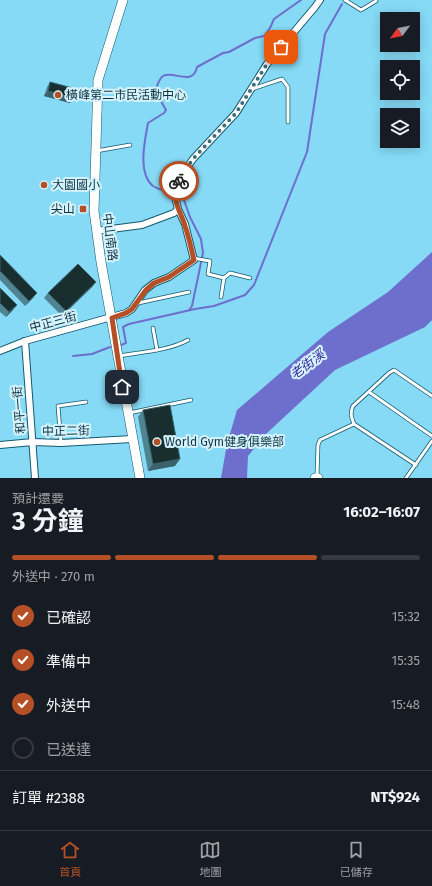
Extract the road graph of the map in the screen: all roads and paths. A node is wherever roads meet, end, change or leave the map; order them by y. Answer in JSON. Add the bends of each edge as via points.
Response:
{"nodes":[{"id":1,"x":123,"y":0,"type":"edge"},
{"id":2,"x":320,"y":0,"type":"edge"},
{"id":3,"x":345,"y":0,"type":"edge"},
{"id":4,"x":376,"y":1,"type":"edge"},
{"id":5,"x":251,"y":90,"type":"junction"},
{"id":6,"x":288,"y":122,"type":"dead end"},
{"id":7,"x":130,"y":145,"type":"dead end"},
{"id":8,"x":95,"y":151,"type":"junction"},
{"id":9,"x":178,"y":209,"type":"junction"},
{"id":10,"x":96,"y":231,"type":"junction"},
{"id":11,"x":196,"y":258,"type":"junction"},
{"id":12,"x":224,"y":278,"type":"junction"},
{"id":13,"x":250,"y":278,"type":"dead end"},
{"id":14,"x":188,"y":292,"type":"dead end"},
{"id":15,"x":221,"y":297,"type":"dead end"},
{"id":16,"x":135,"y":304,"type":"junction"},
{"id":17,"x":112,"y":318,"type":"junction"},
{"id":18,"x":153,"y":328,"type":"dead end"},
{"id":19,"x":188,"y":340,"type":"dead end"},
{"id":20,"x":25,"y":341,"type":"junction"},
{"id":21,"x":157,"y":350,"type":"junction"},
{"id":22,"x":0,"y":351,"type":"edge"},
{"id":23,"x":117,"y":356,"type":"junction"},
{"id":24,"x":369,"y":392,"type":"junction"},
{"id":25,"x":432,"y":396,"type":"edge"},
{"id":26,"x":191,"y":400,"type":"dead end"},
{"id":27,"x":86,"y":402,"type":"dead end"},
{"id":28,"x":127,"y":414,"type":"junction"},
{"id":29,"x":354,"y":424,"type":"junction"},
{"id":30,"x":432,"y":436,"type":"edge"},
{"id":31,"x":132,"y":439,"type":"junction"},
{"id":32,"x":432,"y":441,"type":"edge"},
{"id":33,"x":33,"y":442,"type":"junction"},
{"id":34,"x":62,"y":443,"type":"junction"},
{"id":35,"x":0,"y":446,"type":"edge"},
{"id":36,"x":416,"y":465,"type":"junction"},
{"id":37,"x":35,"y":478,"type":"edge"},
{"id":38,"x":140,"y":478,"type":"edge"},
{"id":39,"x":317,"y":478,"type":"edge"},
{"id":40,"x":406,"y":478,"type":"edge"}],
"edges":[{"from":1,"to":8,"type":"main road","name":"中山南路","via":[[98,80]]},
{"from":2,"to":5,"type":"street","via":[[267,64]]},
{"from":3,"to":4,"type":"lane","via":[[361,10]]},
{"from":5,"to":6,"type":"lane","via":[[282,80],[288,87]]},
{"from":5,"to":9,"type":"street","via":[[236,113],[185,170],[176,190]]},
{"from":7,"to":8,"type":"lane"},
{"from":8,"to":10,"type":"main road","name":"中山南路"},
{"from":9,"to":10,"type":"street","via":[[174,213],[142,225]]},
{"from":9,"to":11,"type":"street"},
{"from":10,"to":17,"type":"main road","name":"中山南路"},
{"from":11,"to":12,"type":"lane","via":[[210,261],[208,274]]},
{"from":11,"to":16,"type":"street","name":"中正三街","via":[[154,283]]},
{"from":12,"to":13,"type":"lane","via":[[230,273]]},
{"from":12,"to":15,"type":"lane"},
{"from":14,"to":16,"type":"lane"},
{"from":16,"to":17,"type":"street","name":"中正三街","via":[[126,313]]},
{"from":17,"to":20,"type":"street","name":"中正三街"},
{"from":17,"to":23,"type":"main road","name":"中山南路"},
{"from":18,"to":21,"type":"lane"},
{"from":19,"to":21,"type":"lane"},
{"from":20,"to":22,"type":"street","name":"中正三街"},
{"from":20,"to":33,"type":"street","name":"和平一街"},
{"from":21,"to":23,"type":"lane"},
{"from":23,"to":28,"type":"main road","name":"中山南路"},
{"from":24,"to":25,"type":"lane","via":[[394,370]]},
{"from":24,"to":29,"type":"lane","via":[[351,410]]},
{"from":24,"to":30,"type":"lane"},
{"from":26,"to":28,"type":"lane"},
{"from":27,"to":34,"type":"lane","via":[[58,406]]},
{"from":28,"to":31,"type":"main road","name":"中山南路"},
{"from":29,"to":36,"type":"lane"},
{"from":29,"to":39,"type":"lane","via":[[320,440]]},
{"from":31,"to":34,"type":"street","name":"中正二街"},
{"from":31,"to":38,"type":"main road","name":"中山南路"},
{"from":32,"to":36,"type":"lane"},
{"from":33,"to":34,"type":"street","name":"中正二街"},
{"from":33,"to":35,"type":"street","name":"中正二街"},
{"from":33,"to":37,"type":"street","name":"和平一街"},
{"from":36,"to":40,"type":"lane"}]}
